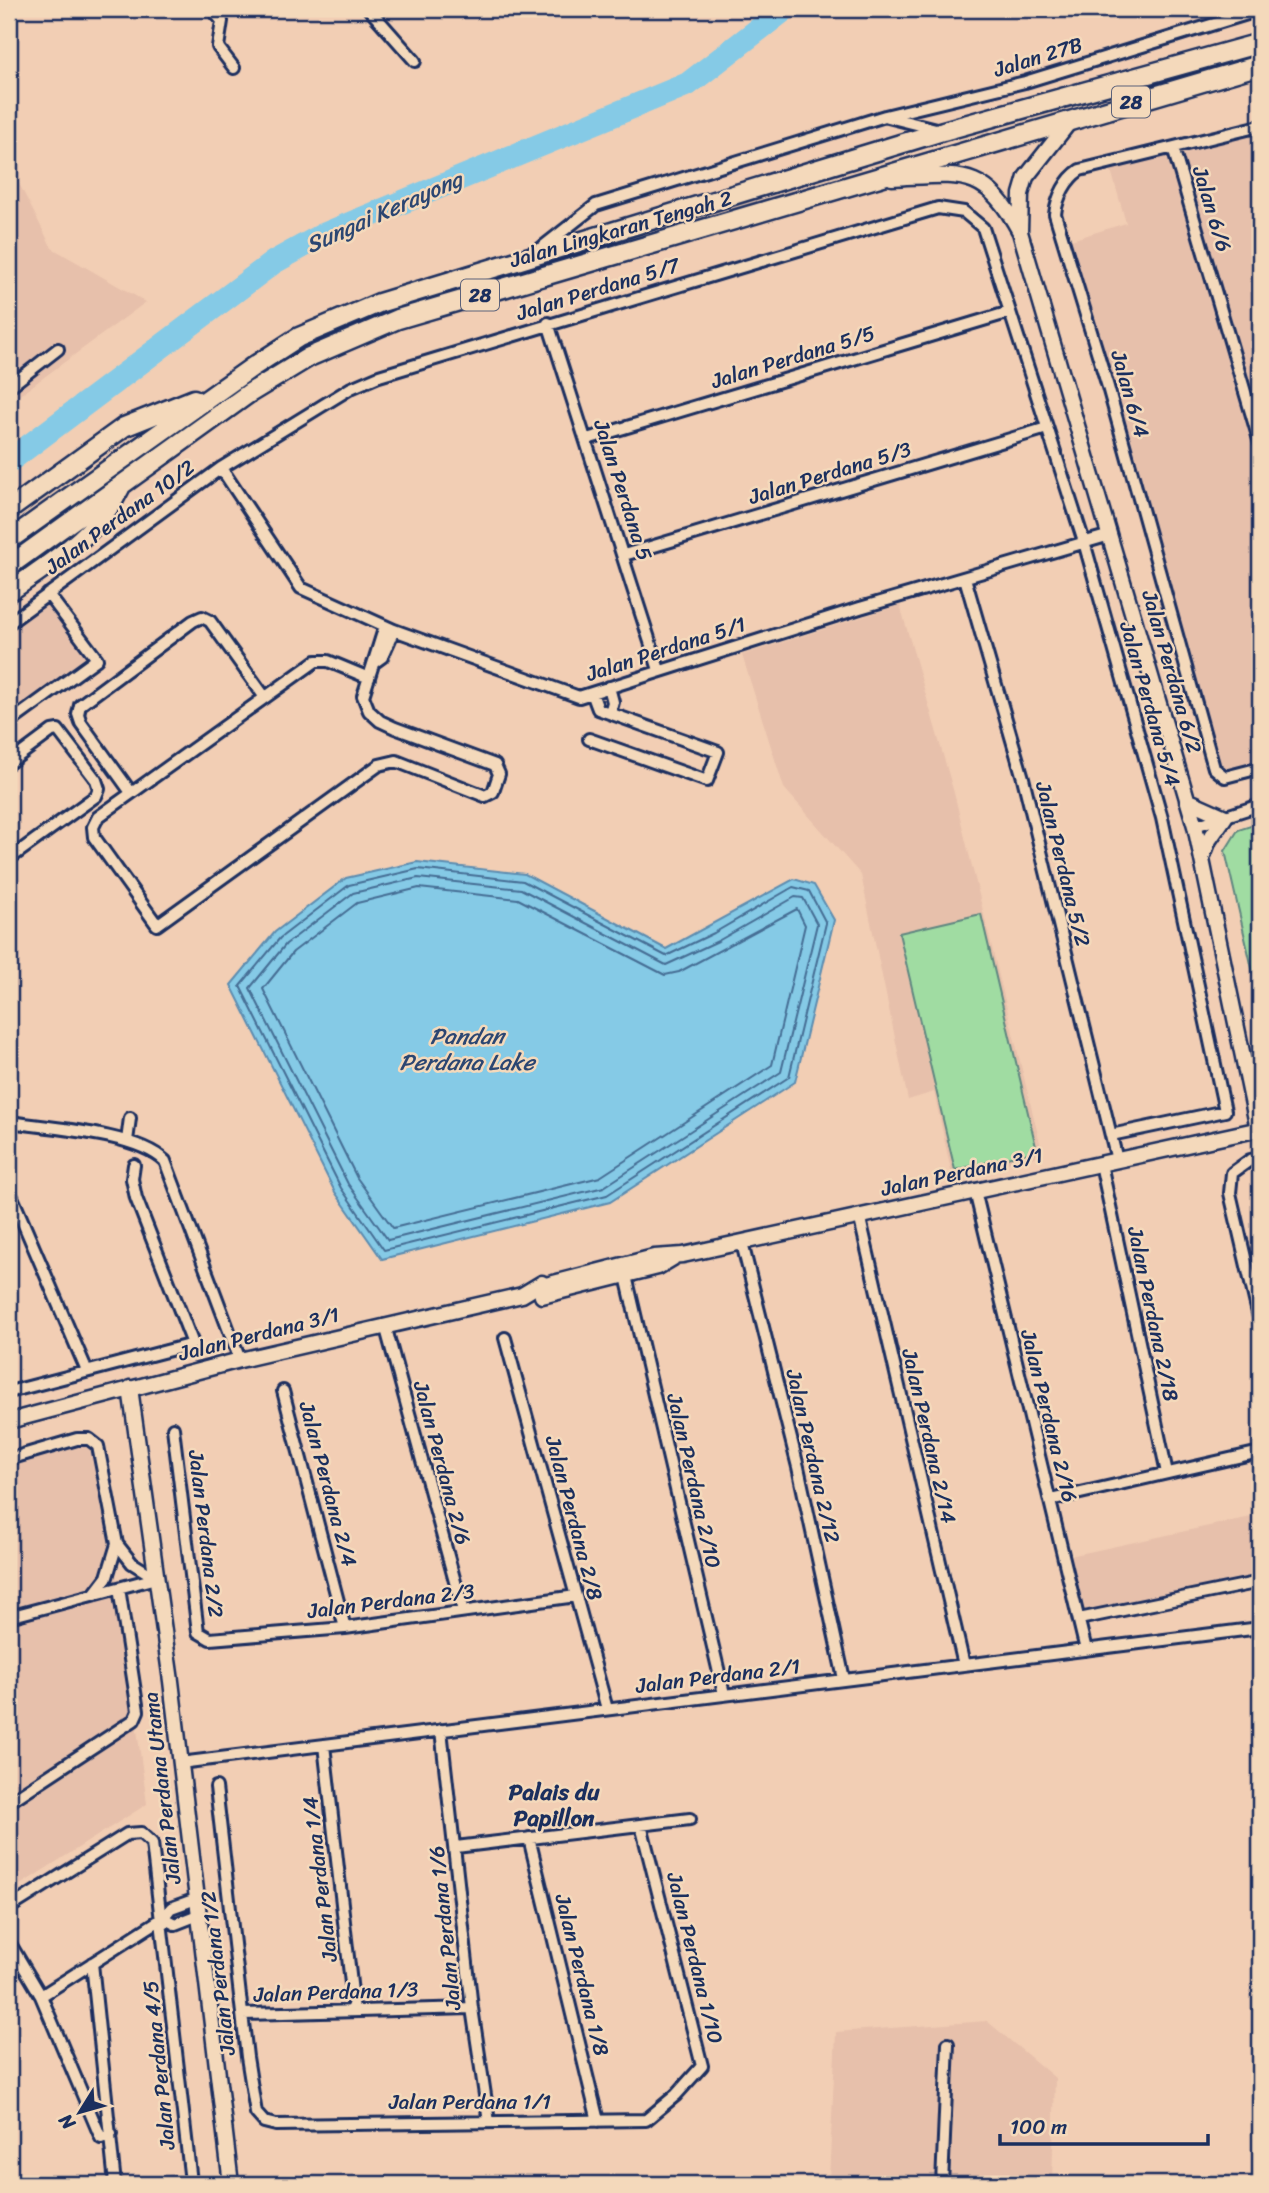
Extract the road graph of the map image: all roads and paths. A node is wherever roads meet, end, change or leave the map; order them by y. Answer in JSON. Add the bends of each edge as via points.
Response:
{"nodes":[{"id":1,"x":212,"y":9,"type":"edge"},
{"id":2,"x":369,"y":9,"type":"edge"},
{"id":3,"x":1260,"y":9,"type":"edge"},
{"id":4,"x":1260,"y":43,"type":"edge"},
{"id":5,"x":415,"y":61,"type":"dead end"},
{"id":6,"x":1260,"y":65,"type":"edge"},
{"id":7,"x":234,"y":68,"type":"dead end"},
{"id":8,"x":885,"y":116,"type":"junction"},
{"id":9,"x":1071,"y":120,"type":"junction"},
{"id":10,"x":1260,"y":126,"type":"edge"},
{"id":11,"x":943,"y":131,"type":"junction"},
{"id":12,"x":1174,"y":148,"type":"junction"},
{"id":13,"x":873,"y":179,"type":"junction"},
{"id":14,"x":964,"y":212,"type":"joint"},
{"id":15,"x":1020,"y":232,"type":"junction"},
{"id":16,"x":533,"y":255,"type":"junction"},
{"id":17,"x":1010,"y":312,"type":"junction"},
{"id":18,"x":548,"y":324,"type":"junction"},
{"id":19,"x":58,"y":349,"type":"dead end"},
{"id":20,"x":9,"y":387,"type":"edge"},
{"id":21,"x":219,"y":389,"type":"junction"},
{"id":22,"x":1047,"y":428,"type":"junction"},
{"id":23,"x":587,"y":439,"type":"junction"},
{"id":24,"x":1260,"y":443,"type":"edge"},
{"id":25,"x":221,"y":468,"type":"junction"},
{"id":26,"x":121,"y":485,"type":"junction"},
{"id":27,"x":9,"y":510,"type":"edge"},
{"id":28,"x":1110,"y":535,"type":"junction"},
{"id":29,"x":9,"y":540,"type":"edge"},
{"id":30,"x":1084,"y":542,"type":"junction"},
{"id":31,"x":624,"y":555,"type":"junction"},
{"id":32,"x":9,"y":566,"type":"edge"},
{"id":33,"x":965,"y":578,"type":"junction"},
{"id":34,"x":9,"y":592,"type":"edge"},
{"id":35,"x":48,"y":594,"type":"junction"},
{"id":36,"x":9,"y":623,"type":"edge"},
{"id":37,"x":389,"y":628,"type":"junction"},
{"id":38,"x":659,"y":670,"type":"junction"},
{"id":39,"x":369,"y":678,"type":"junction"},
{"id":40,"x":609,"y":687,"type":"junction"},
{"id":41,"x":592,"y":693,"type":"junction"},
{"id":42,"x":264,"y":696,"type":"junction"},
{"id":43,"x":610,"y":713,"type":"junction"},
{"id":44,"x":9,"y":723,"type":"edge"},
{"id":45,"x":589,"y":739,"type":"dead end"},
{"id":46,"x":9,"y":763,"type":"edge"},
{"id":47,"x":1260,"y":768,"type":"edge"},
{"id":48,"x":130,"y":792,"type":"junction"},
{"id":49,"x":1187,"y":800,"type":"junction"},
{"id":50,"x":1260,"y":805,"type":"edge"},
{"id":51,"x":1225,"y":817,"type":"junction"},
{"id":52,"x":1195,"y":826,"type":"junction"},
{"id":53,"x":9,"y":859,"type":"edge"},
{"id":54,"x":1202,"y":859,"type":"junction"},
{"id":55,"x":130,"y":1118,"type":"dead end"},
{"id":56,"x":9,"y":1122,"type":"edge"},
{"id":57,"x":1259,"y":1129,"type":"edge"},
{"id":58,"x":1111,"y":1135,"type":"junction"},
{"id":59,"x":127,"y":1141,"type":"junction"},
{"id":60,"x":1260,"y":1158,"type":"edge"},
{"id":61,"x":1117,"y":1160,"type":"junction"},
{"id":62,"x":1101,"y":1164,"type":"junction"},
{"id":63,"x":134,"y":1165,"type":"dead end"},
{"id":64,"x":9,"y":1190,"type":"edge"},
{"id":65,"x":975,"y":1191,"type":"junction"},
{"id":66,"x":859,"y":1215,"type":"junction"},
{"id":67,"x":743,"y":1242,"type":"junction"},
{"id":68,"x":674,"y":1257,"type":"junction"},
{"id":69,"x":626,"y":1276,"type":"junction"},
{"id":70,"x":528,"y":1291,"type":"junction"},
{"id":71,"x":1260,"y":1322,"type":"edge"},
{"id":72,"x":384,"y":1325,"type":"junction"},
{"id":73,"x":505,"y":1338,"type":"dead end"},
{"id":74,"x":240,"y":1360,"type":"junction"},
{"id":75,"x":87,"y":1371,"type":"junction"},
{"id":76,"x":130,"y":1388,"type":"junction"},
{"id":77,"x":283,"y":1391,"type":"dead end"},
{"id":78,"x":9,"y":1392,"type":"edge"},
{"id":79,"x":9,"y":1421,"type":"edge"},
{"id":80,"x":173,"y":1428,"type":"dead end"},
{"id":81,"x":1260,"y":1452,"type":"edge"},
{"id":82,"x":9,"y":1459,"type":"edge"},
{"id":83,"x":1167,"y":1473,"type":"junction"},
{"id":84,"x":1050,"y":1500,"type":"junction"},
{"id":85,"x":117,"y":1544,"type":"junction"},
{"id":86,"x":156,"y":1578,"type":"junction"},
{"id":87,"x":1260,"y":1582,"type":"edge"},
{"id":88,"x":119,"y":1588,"type":"junction"},
{"id":89,"x":94,"y":1594,"type":"junction"},
{"id":90,"x":576,"y":1596,"type":"junction"},
{"id":91,"x":463,"y":1611,"type":"junction"},
{"id":92,"x":9,"y":1617,"type":"edge"},
{"id":93,"x":1079,"y":1619,"type":"junction"},
{"id":94,"x":345,"y":1628,"type":"junction"},
{"id":95,"x":1260,"y":1628,"type":"edge"},
{"id":96,"x":210,"y":1639,"type":"joint"},
{"id":97,"x":1086,"y":1650,"type":"junction"},
{"id":98,"x":964,"y":1665,"type":"junction"},
{"id":99,"x":844,"y":1679,"type":"junction"},
{"id":100,"x":724,"y":1694,"type":"junction"},
{"id":101,"x":607,"y":1709,"type":"junction"},
{"id":102,"x":442,"y":1730,"type":"junction"},
{"id":103,"x":324,"y":1745,"type":"junction"},
{"id":104,"x":180,"y":1763,"type":"junction"},
{"id":105,"x":216,"y":1787,"type":"dead end"},
{"id":106,"x":9,"y":1802,"type":"edge"},
{"id":107,"x":690,"y":1819,"type":"dead end"},
{"id":108,"x":641,"y":1825,"type":"junction"},
{"id":109,"x":529,"y":1838,"type":"junction"},
{"id":110,"x":456,"y":1847,"type":"junction"},
{"id":111,"x":196,"y":1899,"type":"junction"},
{"id":112,"x":9,"y":1908,"type":"edge"},
{"id":113,"x":198,"y":1915,"type":"junction"},
{"id":114,"x":163,"y":1918,"type":"junction"},
{"id":115,"x":9,"y":1942,"type":"edge"},
{"id":116,"x":92,"y":1963,"type":"junction"},
{"id":117,"x":41,"y":1996,"type":"junction"},
{"id":118,"x":472,"y":2008,"type":"junction"},
{"id":119,"x":354,"y":2010,"type":"junction"},
{"id":120,"x":242,"y":2014,"type":"junction"},
{"id":121,"x":947,"y":2044,"type":"dead end"},
{"id":122,"x":646,"y":2120,"type":"joint"},
{"id":123,"x":598,"y":2121,"type":"junction"},
{"id":124,"x":489,"y":2122,"type":"junction"},
{"id":125,"x":294,"y":2125,"type":"joint"},
{"id":126,"x":111,"y":2134,"type":"junction"},
{"id":127,"x":228,"y":2166,"type":"junction"},
{"id":128,"x":115,"y":2184,"type":"edge"},
{"id":129,"x":163,"y":2184,"type":"edge"},
{"id":130,"x":220,"y":2184,"type":"edge"},
{"id":131,"x":230,"y":2184,"type":"edge"},
{"id":132,"x":942,"y":2184,"type":"edge"}],
"edges":[{"from":1,"to":7,"type":"street","via":[[221,19],[218,47]]},
{"from":2,"to":5,"type":"street"},
{"from":3,"to":8,"type":"street","name":"Jalan 27B","via":[[1025,82]]},
{"from":4,"to":11,"type":"highway","name":"Jalan Lingkaran Tengah 2","number":"28"},
{"from":6,"to":9,"type":"highway","name":"Jalan Lingkaran Tengah 2","number":"28"},
{"from":8,"to":11,"type":"street"},
{"from":8,"to":16,"type":"street","name":"Jalan 27B","via":[[596,205]]},
{"from":9,"to":13,"type":"highway","name":"Jalan Lingkaran Tengah 2","number":"28"},
{"from":9,"to":15,"type":"street","name":"Jalan Perdana 6/2","via":[[1026,177]]},
{"from":10,"to":12,"type":"street","name":"Jalan 6/4"},
{"from":11,"to":16,"type":"highway","name":"Jalan Lingkaran Tengah 2","number":"28"},
{"from":12,"to":24,"type":"street","name":"Jalan 6/6"},
{"from":12,"to":47,"type":"street","name":"Jalan 6/4","via":[[1080,170],[1071,176],[1055,214],[1116,413],[1214,768],[1226,777]]},
{"from":13,"to":15,"type":"street","name":"Jalan Perdana 6/2","via":[[972,178],[1005,204]]},
{"from":13,"to":26,"type":"highway","name":"Jalan Lingkaran Tengah 2","number":"28","via":[[398,319],[309,357],[248,394]]},
{"from":14,"to":17,"type":"street","name":"Jalan Perdana 5/4","via":[[983,228]]},
{"from":14,"to":18,"type":"street","name":"Jalan Perdana 5/7","via":[[938,208]]},
{"from":15,"to":28,"type":"street","name":"Jalan Perdana 6/2"},
{"from":16,"to":21,"type":"highway","name":"Jalan Lingkaran Tengah 2","number":"28","via":[[379,303],[299,337]]},
{"from":17,"to":22,"type":"street","name":"Jalan Perdana 5/4"},
{"from":17,"to":23,"type":"street","name":"Jalan Perdana 5/5"},
{"from":18,"to":23,"type":"street","name":"Jalan Perdana 5"},
{"from":18,"to":25,"type":"street","name":"Jalan Perdana 5/7","via":[[351,388]]},
{"from":19,"to":20,"type":"street"},
{"from":21,"to":27,"type":"highway","via":[[124,427]]},
{"from":21,"to":29,"type":"highway","name":"Jalan Lingkaran Tengah 2","number":"28"},
{"from":22,"to":30,"type":"street","name":"Jalan Perdana 5/4"},
{"from":22,"to":31,"type":"street","name":"Jalan Perdana 5/3"},
{"from":23,"to":31,"type":"street","name":"Jalan Perdana 5"},
{"from":25,"to":35,"type":"street","name":"Jalan Perdana 10/2"},
{"from":25,"to":37,"type":"street","name":"Jalan Perdana 5/1","via":[[300,588]]},
{"from":26,"to":32,"type":"highway","name":"Jalan Lingkaran Tengah 2","number":"28"},
{"from":26,"to":34,"type":"highway","via":[[109,512],[91,532]]},
{"from":28,"to":30,"type":"street","name":"Jalan Perdana 5/1"},
{"from":28,"to":49,"type":"street","name":"Jalan Perdana 6/2"},
{"from":30,"to":33,"type":"street","name":"Jalan Perdana 5/1"},
{"from":30,"to":58,"type":"street","name":"Jalan Perdana 5/4","via":[[1162,818],[1225,1111]]},
{"from":31,"to":38,"type":"street","name":"Jalan Perdana 5"},
{"from":33,"to":38,"type":"street","name":"Jalan Perdana 5/1"},
{"from":33,"to":58,"type":"street","name":"Jalan Perdana 5/2","via":[[1023,778]]},
{"from":35,"to":36,"type":"street","name":"Jalan Perdana 10/2"},
{"from":35,"to":44,"type":"street","via":[[97,659]]},
{"from":37,"to":39,"type":"street","via":[[382,657]]},
{"from":37,"to":41,"type":"street","name":"Jalan Perdana 5/1","via":[[579,697]]},
{"from":38,"to":40,"type":"street","name":"Jalan Perdana 5/1"},
{"from":39,"to":42,"type":"street","via":[[328,661],[316,661]]},
{"from":39,"to":48,"type":"street","via":[[364,704],[380,722],[495,765],[499,774],[493,792],[485,796],[396,761],[379,765],[157,925],[94,837],[98,817]]},
{"from":40,"to":41,"type":"street","name":"Jalan Perdana 5/1"},
{"from":40,"to":43,"type":"street"},
{"from":41,"to":43,"type":"street","via":[[598,709]]},
{"from":42,"to":48,"type":"street"},
{"from":42,"to":48,"type":"street","via":[[210,621],[202,617],[193,621],[80,705],[81,723]]},
{"from":43,"to":45,"type":"street","via":[[718,752],[707,781]]},
{"from":46,"to":53,"type":"street","via":[[58,730],[96,780],[99,792]]},
{"from":49,"to":51,"type":"street"},
{"from":49,"to":52,"type":"street","name":"Jalan Perdana 6/2"},
{"from":50,"to":51,"type":"street"},
{"from":51,"to":52,"type":"street"},
{"from":51,"to":54,"type":"street"},
{"from":52,"to":54,"type":"street","name":"Jalan Perdana 6/2"},
{"from":54,"to":57,"type":"street","name":"Jalan Perdana 6/2"},
{"from":55,"to":59,"type":"street"},
{"from":56,"to":59,"type":"street"},
{"from":57,"to":61,"type":"street","name":"Jalan Perdana 3/1"},
{"from":58,"to":61,"type":"street","name":"Jalan Perdana 5/2"},
{"from":59,"to":74,"type":"street","via":[[156,1152],[169,1168]]},
{"from":60,"to":71,"type":"street","via":[[1232,1173],[1230,1194]]},
{"from":61,"to":62,"type":"street","name":"Jalan Perdana 3/1"},
{"from":62,"to":65,"type":"street","name":"Jalan Perdana 3/1"},
{"from":62,"to":83,"type":"street","name":"Jalan Perdana 2/18"},
{"from":63,"to":75,"type":"street","via":[[136,1198],[194,1344]]},
{"from":64,"to":75,"type":"street"},
{"from":65,"to":66,"type":"street","name":"Jalan Perdana 3/1"},
{"from":65,"to":84,"type":"street","name":"Jalan Perdana 2/16"},
{"from":66,"to":67,"type":"street","name":"Jalan Perdana 3/1"},
{"from":66,"to":98,"type":"street","name":"Jalan Perdana 2/14"},
{"from":67,"to":68,"type":"street","name":"Jalan Perdana 3/1"},
{"from":67,"to":99,"type":"street","name":"Jalan Perdana 2/12"},
{"from":68,"to":69,"type":"street","name":"Jalan Perdana 3/1"},
{"from":68,"to":70,"type":"street","name":"Jalan Perdana 3/1","via":[[640,1252],[553,1276]]},
{"from":69,"to":70,"type":"street","name":"Jalan Perdana 3/1","via":[[535,1297]]},
{"from":69,"to":100,"type":"street","name":"Jalan Perdana 2/10"},
{"from":70,"to":72,"type":"street","name":"Jalan Perdana 3/1"},
{"from":72,"to":74,"type":"street","name":"Jalan Perdana 3/1"},
{"from":72,"to":91,"type":"street","name":"Jalan Perdana 2/6"},
{"from":73,"to":90,"type":"street","name":"Jalan Perdana 2/8"},
{"from":74,"to":76,"type":"street","name":"Jalan Perdana 3/1"},
{"from":75,"to":78,"type":"street"},
{"from":76,"to":79,"type":"street","name":"Jalan Perdana 3/1"},
{"from":76,"to":86,"type":"street","name":"Jalan Perdana Utama"},
{"from":77,"to":94,"type":"street","name":"Jalan Perdana 2/4"},
{"from":80,"to":96,"type":"street","name":"Jalan Perdana 2/2","via":[[198,1632]]},
{"from":81,"to":83,"type":"street"},
{"from":82,"to":85,"type":"street","via":[[77,1439],[89,1439],[98,1446]]},
{"from":83,"to":84,"type":"street"},
{"from":84,"to":93,"type":"street","name":"Jalan Perdana 2/16"},
{"from":85,"to":86,"type":"street","via":[[132,1563]]},
{"from":85,"to":89,"type":"street","via":[[107,1577]]},
{"from":86,"to":88,"type":"street"},
{"from":86,"to":104,"type":"street","name":"Jalan Perdana Utama"},
{"from":87,"to":93,"type":"street"},
{"from":88,"to":89,"type":"street"},
{"from":88,"to":106,"type":"street","via":[[138,1711],[127,1726]]},
{"from":89,"to":92,"type":"street"},
{"from":90,"to":91,"type":"street","name":"Jalan Perdana 2/3"},
{"from":90,"to":101,"type":"street","name":"Jalan Perdana 2/8"},
{"from":91,"to":94,"type":"street","name":"Jalan Perdana 2/3"},
{"from":93,"to":97,"type":"street","name":"Jalan Perdana 2/16"},
{"from":94,"to":96,"type":"street","name":"Jalan Perdana 2/3"},
{"from":95,"to":97,"type":"street","name":"Jalan Perdana 2/1"},
{"from":97,"to":98,"type":"street","name":"Jalan Perdana 2/1"},
{"from":98,"to":99,"type":"street","name":"Jalan Perdana 2/1"},
{"from":99,"to":100,"type":"street","name":"Jalan Perdana 2/1"},
{"from":100,"to":101,"type":"street","name":"Jalan Perdana 2/1"},
{"from":101,"to":102,"type":"street","name":"Jalan Perdana 2/1"},
{"from":102,"to":103,"type":"street","name":"Jalan Perdana 2/1"},
{"from":102,"to":110,"type":"street","name":"Jalan Perdana 1/6"},
{"from":103,"to":104,"type":"street","name":"Jalan Perdana 2/1"},
{"from":103,"to":119,"type":"street","name":"Jalan Perdana 1/4"},
{"from":104,"to":111,"type":"street","name":"Jalan Perdana Utama"},
{"from":105,"to":120,"type":"street","name":"Jalan Perdana 1/2"},
{"from":107,"to":108,"type":"street"},
{"from":108,"to":109,"type":"street"},
{"from":108,"to":122,"type":"street","name":"Jalan Perdana 1/10","via":[[702,2066]]},
{"from":109,"to":110,"type":"street"},
{"from":109,"to":123,"type":"street","name":"Jalan Perdana 1/8"},
{"from":110,"to":118,"type":"street","name":"Jalan Perdana 1/6"},
{"from":111,"to":113,"type":"street","name":"Jalan Perdana Utama"},
{"from":111,"to":114,"type":"street","via":[[171,1908]]},
{"from":112,"to":114,"type":"street","via":[[127,1834],[141,1833],[152,1843]]},
{"from":113,"to":114,"type":"street","via":[[174,1924]]},
{"from":113,"to":127,"type":"street","name":"Jalan Perdana Utama"},
{"from":114,"to":116,"type":"street"},
{"from":114,"to":129,"type":"street","name":"Jalan Perdana 4/5","via":[[191,2182]]},
{"from":115,"to":117,"type":"street"},
{"from":116,"to":117,"type":"street"},
{"from":116,"to":126,"type":"street"},
{"from":117,"to":126,"type":"street","via":[[101,2138]]},
{"from":118,"to":119,"type":"street","name":"Jalan Perdana 1/3"},
{"from":118,"to":124,"type":"street","name":"Jalan Perdana 1/6"},
{"from":119,"to":120,"type":"street","name":"Jalan Perdana 1/3"},
{"from":120,"to":125,"type":"street","name":"Jalan Perdana 1/2","via":[[256,2113],[264,2122]]},
{"from":121,"to":132,"type":"street"},
{"from":122,"to":123,"type":"street","name":"Jalan Perdana 1/1"},
{"from":123,"to":124,"type":"street","name":"Jalan Perdana 1/1"},
{"from":124,"to":125,"type":"street","name":"Jalan Perdana 1/1"},
{"from":126,"to":128,"type":"street"},
{"from":127,"to":130,"type":"street"},
{"from":127,"to":131,"type":"street","name":"Jalan Perdana Utama"}]}
